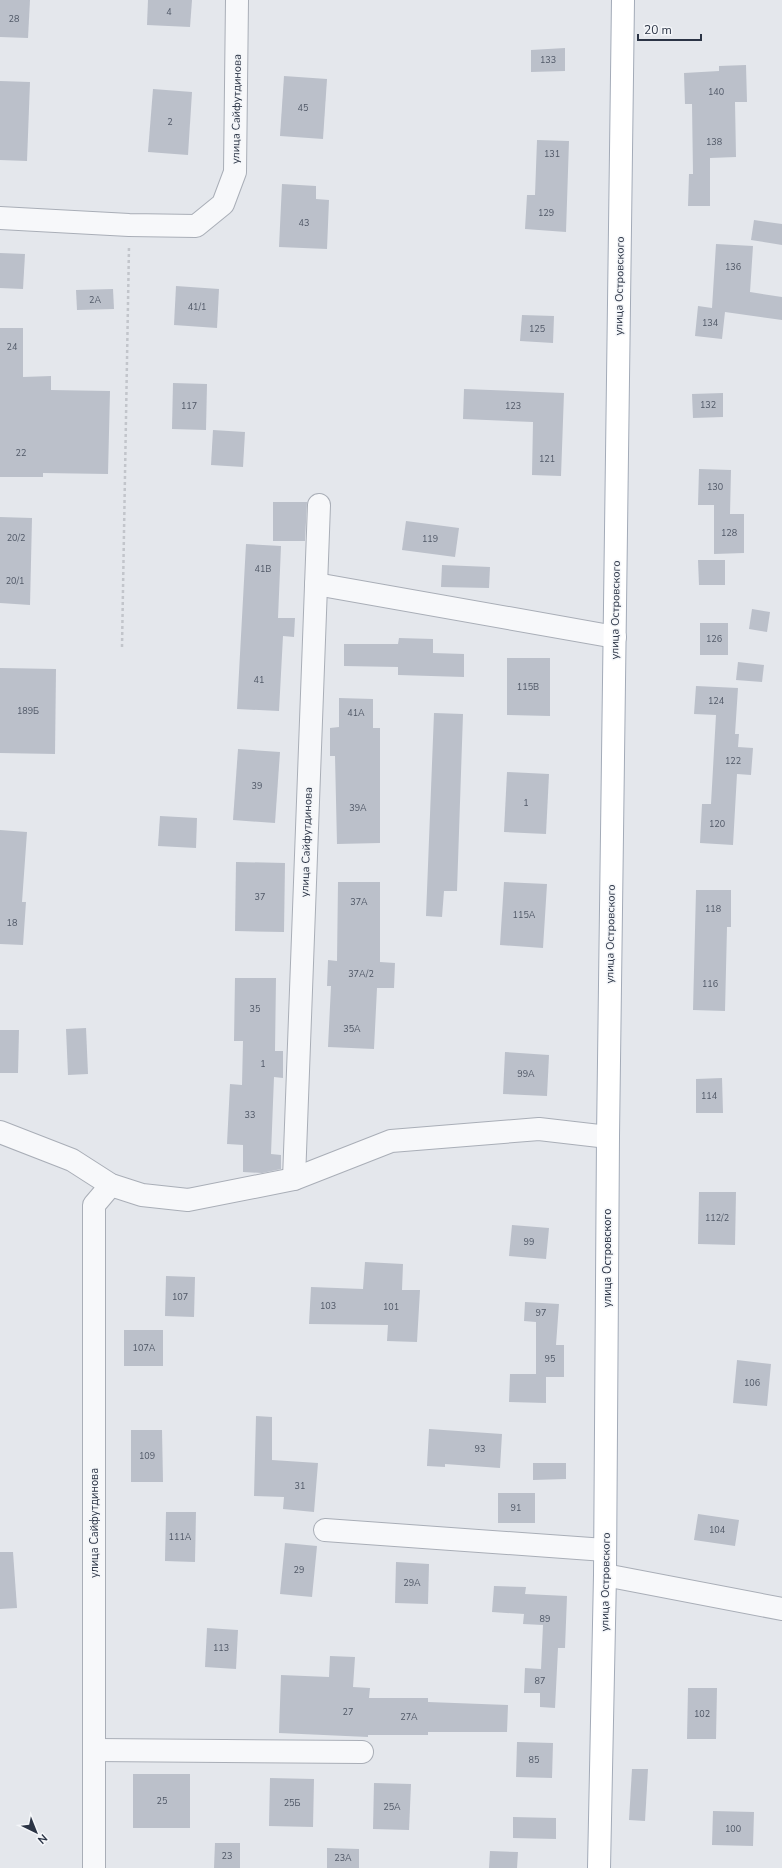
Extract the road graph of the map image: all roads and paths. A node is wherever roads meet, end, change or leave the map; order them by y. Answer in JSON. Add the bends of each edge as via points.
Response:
{"nodes":[{"id":1,"x":237,"y":0,"type":"edge"},
{"id":2,"x":623,"y":0,"type":"edge"},
{"id":3,"x":0,"y":218,"type":"edge"},
{"id":4,"x":129,"y":225,"type":"junction"},
{"id":5,"x":319,"y":505,"type":"dead end"},
{"id":6,"x":316,"y":584,"type":"junction"},
{"id":7,"x":615,"y":637,"type":"junction"},
{"id":8,"x":122,"y":647,"type":"dead end"},
{"id":9,"x":0,"y":1132,"type":"edge"},
{"id":10,"x":608,"y":1137,"type":"junction"},
{"id":11,"x":294,"y":1179,"type":"junction"},
{"id":12,"x":111,"y":1185,"type":"junction"},
{"id":13,"x":325,"y":1530,"type":"dead end"},
{"id":14,"x":605,"y":1550,"type":"junction"},
{"id":15,"x":605,"y":1576,"type":"junction"},
{"id":16,"x":782,"y":1609,"type":"edge"},
{"id":17,"x":95,"y":1750,"type":"junction"},
{"id":18,"x":362,"y":1752,"type":"dead end"},
{"id":19,"x":94,"y":1868,"type":"edge"},
{"id":20,"x":599,"y":1868,"type":"edge"}],
"edges":[{"from":1,"to":4,"type":"street","name":"улица Сайфутдинова","via":[[235,172],[223,204],[196,226]]},
{"from":2,"to":7,"type":"main road","name":"улица Островского"},
{"from":3,"to":4,"type":"street"},
{"from":4,"to":8,"type":"path"},
{"from":5,"to":6,"type":"street","name":"улица Сайфутдинова"},
{"from":6,"to":7,"type":"street"},
{"from":6,"to":11,"type":"street","name":"улица Сайфутдинова"},
{"from":7,"to":10,"type":"main road","name":"улица Островского"},
{"from":9,"to":12,"type":"street","via":[[72,1160]]},
{"from":10,"to":11,"type":"street","via":[[539,1129],[391,1141]]},
{"from":10,"to":14,"type":"main road","name":"улица Островского"},
{"from":11,"to":12,"type":"street","via":[[188,1200],[142,1195]]},
{"from":12,"to":17,"type":"street","name":"улица Сайфутдинова","via":[[94,1205]]},
{"from":13,"to":14,"type":"street"},
{"from":14,"to":15,"type":"main road","name":"улица Островского"},
{"from":15,"to":16,"type":"street"},
{"from":15,"to":20,"type":"main road","name":"улица Островского"},
{"from":17,"to":18,"type":"street"},
{"from":17,"to":19,"type":"street","name":"улица Сайфутдинова"}]}
